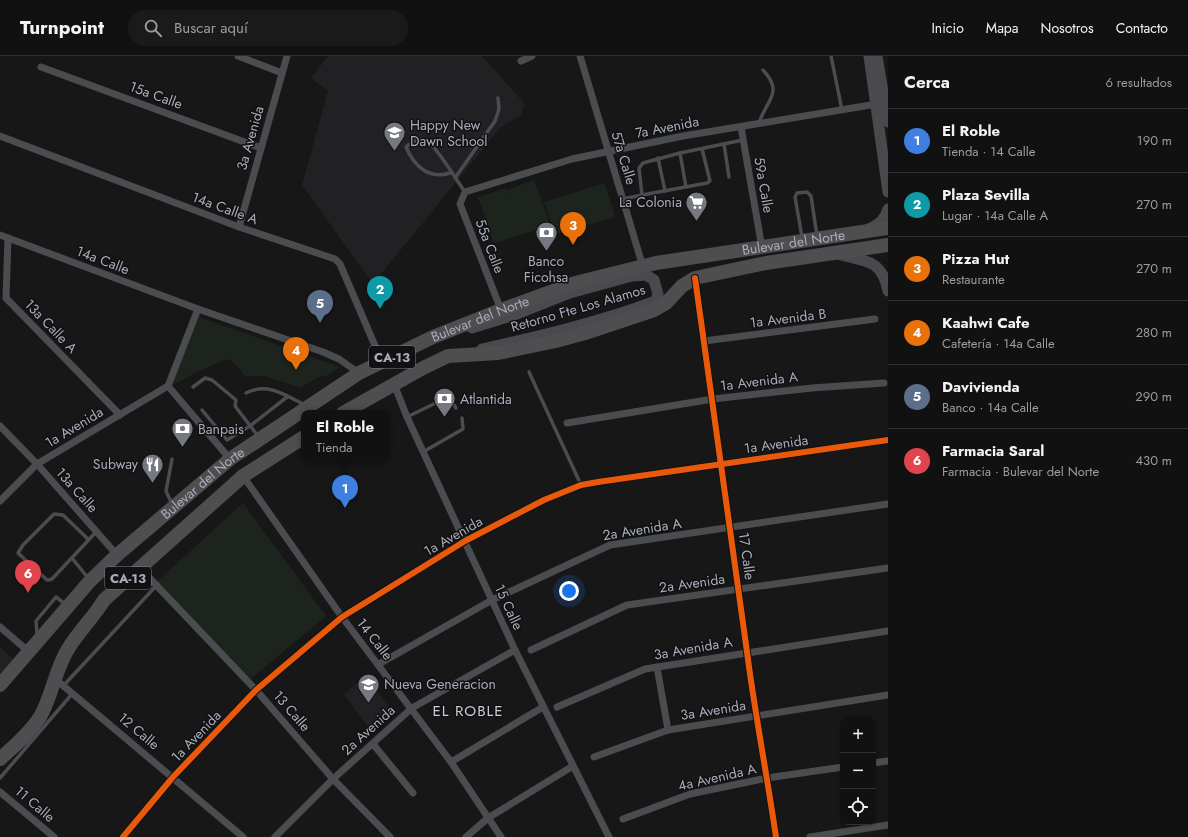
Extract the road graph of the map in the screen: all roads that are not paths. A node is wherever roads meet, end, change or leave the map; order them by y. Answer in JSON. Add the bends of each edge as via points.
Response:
{"nodes":[{"id":1,"x":238,"y":56,"type":"edge"},
{"id":2,"x":287,"y":56,"type":"edge"},
{"id":3,"x":532,"y":56,"type":"edge"},
{"id":4,"x":580,"y":56,"type":"edge"},
{"id":5,"x":831,"y":56,"type":"edge"},
{"id":6,"x":870,"y":56,"type":"edge"},
{"id":7,"x":878,"y":56,"type":"edge"},
{"id":8,"x":885,"y":56,"type":"edge"},
{"id":9,"x":521,"y":61,"type":"dead end"},
{"id":10,"x":41,"y":67,"type":"dead end"},
{"id":11,"x":763,"y":70,"type":"dead end"},
{"id":12,"x":282,"y":73,"type":"junction"},
{"id":13,"x":888,"y":84,"type":"edge"},
{"id":14,"x":498,"y":98,"type":"dead end"},
{"id":15,"x":876,"y":104,"type":"junction"},
{"id":16,"x":842,"y":110,"type":"junction"},
{"id":17,"x":888,"y":122,"type":"edge"},
{"id":18,"x":759,"y":124,"type":"junction"},
{"id":19,"x":741,"y":127,"type":"junction"},
{"id":20,"x":0,"y":136,"type":"edge"},
{"id":21,"x":743,"y":140,"type":"junction"},
{"id":22,"x":724,"y":144,"type":"junction"},
{"id":23,"x":261,"y":148,"type":"junction"},
{"id":24,"x":702,"y":149,"type":"junction"},
{"id":25,"x":608,"y":151,"type":"junction"},
{"id":26,"x":680,"y":153,"type":"junction"},
{"id":27,"x":658,"y":158,"type":"junction"},
{"id":28,"x":450,"y":173,"type":"junction"},
{"id":29,"x":729,"y":177,"type":"dead end"},
{"id":30,"x":455,"y":178,"type":"junction"},
{"id":31,"x":686,"y":187,"type":"junction"},
{"id":32,"x":664,"y":191,"type":"junction"},
{"id":33,"x":465,"y":192,"type":"junction"},
{"id":34,"x":888,"y":192,"type":"edge"},
{"id":35,"x":642,"y":195,"type":"junction"},
{"id":36,"x":623,"y":199,"type":"junction"},
{"id":37,"x":888,"y":209,"type":"edge"},
{"id":38,"x":239,"y":227,"type":"junction"},
{"id":39,"x":888,"y":228,"type":"edge"},
{"id":40,"x":864,"y":232,"type":"junction"},
{"id":41,"x":0,"y":235,"type":"edge"},
{"id":42,"x":8,"y":238,"type":"junction"},
{"id":43,"x":818,"y":239,"type":"junction"},
{"id":44,"x":802,"y":242,"type":"junction"},
{"id":45,"x":888,"y":245,"type":"edge"},
{"id":46,"x":762,"y":248,"type":"junction"},
{"id":47,"x":837,"y":254,"type":"junction"},
{"id":48,"x":642,"y":266,"type":"junction"},
{"id":49,"x":695,"y":278,"type":"junction"},
{"id":50,"x":888,"y":291,"type":"edge"},
{"id":51,"x":198,"y":309,"type":"junction"},
{"id":52,"x":501,"y":310,"type":"junction"},
{"id":53,"x":875,"y":319,"type":"dead end"},
{"id":54,"x":434,"y":337,"type":"junction"},
{"id":55,"x":704,"y":341,"type":"junction"},
{"id":56,"x":448,"y":356,"type":"junction"},
{"id":57,"x":382,"y":362,"type":"junction"},
{"id":58,"x":529,"y":372,"type":"dead end"},
{"id":59,"x":359,"y":373,"type":"junction"},
{"id":60,"x":884,"y":383,"type":"dead end"},
{"id":61,"x":394,"y":384,"type":"junction"},
{"id":62,"x":168,"y":386,"type":"junction"},
{"id":63,"x":193,"y":387,"type":"dead end"},
{"id":64,"x":246,"y":393,"type":"dead end"},
{"id":65,"x":288,"y":397,"type":"junction"},
{"id":66,"x":713,"y":399,"type":"junction"},
{"id":67,"x":308,"y":407,"type":"junction"},
{"id":68,"x":456,"y":408,"type":"dead end"},
{"id":69,"x":202,"y":410,"type":"dead end"},
{"id":70,"x":303,"y":410,"type":"edge"},
{"id":71,"x":348,"y":410,"type":"edge"},
{"id":72,"x":301,"y":412,"type":"edge"},
{"id":73,"x":120,"y":416,"type":"junction"},
{"id":74,"x":407,"y":417,"type":"junction"},
{"id":75,"x":462,"y":418,"type":"dead end"},
{"id":76,"x":568,"y":423,"type":"dead end"},
{"id":77,"x":0,"y":426,"type":"edge"},
{"id":78,"x":250,"y":426,"type":"junction"},
{"id":79,"x":260,"y":438,"type":"junction"},
{"id":80,"x":888,"y":440,"type":"edge"},
{"id":81,"x":298,"y":443,"type":"edge"},
{"id":82,"x":424,"y":452,"type":"junction"},
{"id":83,"x":172,"y":459,"type":"dead end"},
{"id":84,"x":230,"y":459,"type":"junction"},
{"id":85,"x":37,"y":464,"type":"junction"},
{"id":86,"x":720,"y":465,"type":"junction"},
{"id":87,"x":252,"y":472,"type":"junction"},
{"id":88,"x":581,"y":485,"type":"junction"},
{"id":89,"x":0,"y":501,"type":"edge"},
{"id":90,"x":888,"y":504,"type":"edge"},
{"id":91,"x":173,"y":508,"type":"junction"},
{"id":92,"x":731,"y":528,"type":"junction"},
{"id":93,"x":96,"y":532,"type":"junction"},
{"id":94,"x":89,"y":540,"type":"junction"},
{"id":95,"x":465,"y":542,"type":"junction"},
{"id":96,"x":117,"y":555,"type":"junction"},
{"id":97,"x":72,"y":558,"type":"junction"},
{"id":98,"x":139,"y":568,"type":"junction"},
{"id":99,"x":888,"y":568,"type":"edge"},
{"id":100,"x":90,"y":581,"type":"junction"},
{"id":101,"x":156,"y":586,"type":"junction"},
{"id":102,"x":740,"y":589,"type":"junction"},
{"id":103,"x":104,"y":600,"type":"junction"},
{"id":104,"x":492,"y":600,"type":"junction"},
{"id":105,"x":342,"y":617,"type":"junction"},
{"id":106,"x":0,"y":626,"type":"edge"},
{"id":107,"x":888,"y":631,"type":"edge"},
{"id":108,"x":514,"y":650,"type":"junction"},
{"id":109,"x":531,"y":650,"type":"dead end"},
{"id":110,"x":28,"y":652,"type":"junction"},
{"id":111,"x":747,"y":652,"type":"junction"},
{"id":112,"x":379,"y":664,"type":"junction"},
{"id":113,"x":657,"y":668,"type":"junction"},
{"id":114,"x":59,"y":682,"type":"junction"},
{"id":115,"x":0,"y":685,"type":"edge"},
{"id":116,"x":0,"y":690,"type":"edge"},
{"id":117,"x":256,"y":690,"type":"junction"},
{"id":118,"x":73,"y":693,"type":"junction"},
{"id":119,"x":888,"y":695,"type":"edge"},
{"id":120,"x":543,"y":707,"type":"junction"},
{"id":121,"x":557,"y":707,"type":"dead end"},
{"id":122,"x":412,"y":708,"type":"junction"},
{"id":123,"x":757,"y":716,"type":"junction"},
{"id":124,"x":668,"y":730,"type":"junction"},
{"id":125,"x":373,"y":744,"type":"junction"},
{"id":126,"x":0,"y":752,"type":"edge"},
{"id":127,"x":594,"y":757,"type":"dead end"},
{"id":128,"x":0,"y":759,"type":"edge"},
{"id":129,"x":888,"y":761,"type":"edge"},
{"id":130,"x":451,"y":762,"type":"junction"},
{"id":131,"x":876,"y":763,"type":"edge"},
{"id":132,"x":573,"y":766,"type":"junction"},
{"id":133,"x":840,"y":767,"type":"edge"},
{"id":134,"x":173,"y":777,"type":"junction"},
{"id":135,"x":0,"y":778,"type":"edge"},
{"id":136,"x":768,"y":778,"type":"junction"},
{"id":137,"x":333,"y":779,"type":"junction"},
{"id":138,"x":0,"y":792,"type":"edge"},
{"id":139,"x":413,"y":793,"type":"dead end"},
{"id":140,"x":488,"y":818,"type":"junction"},
{"id":141,"x":623,"y":819,"type":"dead end"},
{"id":142,"x":888,"y":825,"type":"edge"},
{"id":143,"x":54,"y":837,"type":"edge"},
{"id":144,"x":123,"y":837,"type":"edge"},
{"id":145,"x":243,"y":837,"type":"edge"},
{"id":146,"x":275,"y":837,"type":"edge"},
{"id":147,"x":390,"y":837,"type":"edge"},
{"id":148,"x":466,"y":837,"type":"edge"},
{"id":149,"x":501,"y":837,"type":"edge"},
{"id":150,"x":608,"y":837,"type":"edge"},
{"id":151,"x":776,"y":837,"type":"edge"},
{"id":152,"x":810,"y":837,"type":"edge"}],
"edges":[{"from":1,"to":12,"type":"street"},
{"from":2,"to":12,"type":"street","name":"3a Avenida"},
{"from":3,"to":9,"type":"street"},
{"from":4,"to":25,"type":"street","name":"57a Calle"},
{"from":5,"to":16,"type":"lane"},
{"from":6,"to":15,"type":"main road"},
{"from":7,"to":17,"type":"main road"},
{"from":8,"to":13,"type":"main road"},
{"from":10,"to":23,"type":"street","name":"15a Calle"},
{"from":11,"to":18,"type":"lane","via":[[774,83],[774,89]]},
{"from":12,"to":23,"type":"street","name":"3a Avenida"},
{"from":14,"to":30,"type":"lane","via":[[499,108],[495,121]]},
{"from":15,"to":16,"type":"street","name":"7a Avenida"},
{"from":15,"to":34,"type":"main road"},
{"from":16,"to":18,"type":"street","name":"7a Avenida"},
{"from":18,"to":19,"type":"street","name":"7a Avenida"},
{"from":19,"to":21,"type":"street","name":"59a Calle"},
{"from":19,"to":25,"type":"street","name":"7a Avenida"},
{"from":20,"to":38,"type":"street","name":"14a Calle A"},
{"from":21,"to":22,"type":"lane"},
{"from":21,"to":46,"type":"street","name":"59a Calle"},
{"from":22,"to":24,"type":"lane"},
{"from":22,"to":29,"type":"lane"},
{"from":23,"to":38,"type":"street","name":"3a Avenida"},
{"from":24,"to":26,"type":"lane"},
{"from":24,"to":31,"type":"lane","via":[[710,181]]},
{"from":25,"to":33,"type":"street","name":"7a Avenida","via":[[572,159]]},
{"from":25,"to":36,"type":"street","name":"57a Calle"},
{"from":26,"to":27,"type":"lane"},
{"from":26,"to":31,"type":"lane"},
{"from":27,"to":32,"type":"lane"},
{"from":27,"to":35,"type":"lane","via":[[643,163],[639,168]]},
{"from":28,"to":28,"type":"lane","via":[[439,154],[427,141],[414,141],[406,147],[411,159],[420,168],[430,173]]},
{"from":28,"to":30,"type":"lane"},
{"from":30,"to":33,"type":"lane"},
{"from":31,"to":32,"type":"lane"},
{"from":32,"to":35,"type":"lane"},
{"from":33,"to":52,"type":"street","name":"55a Calle","via":[[460,204]]},
{"from":35,"to":36,"type":"lane"},
{"from":36,"to":48,"type":"street","name":"57a Calle"},
{"from":37,"to":40,"type":"main road","via":[[881,222]]},
{"from":38,"to":57,"type":"street","name":"14a Calle A","via":[[335,259],[340,264]]},
{"from":39,"to":40,"type":"highway","name":"Bulevar del Norte","number":"CA-13"},
{"from":40,"to":43,"type":"highway","name":"Bulevar del Norte","number":"CA-13"},
{"from":41,"to":42,"type":"street","name":"14a Calle"},
{"from":42,"to":51,"type":"street","name":"14a Calle"},
{"from":42,"to":73,"type":"street","name":"13a Calle A","via":[[6,298]]},
{"from":43,"to":44,"type":"highway","name":"Bulevar del Norte","number":"CA-13"},
{"from":43,"to":44,"type":"lane","via":[[811,196],[807,192],[797,193],[795,197]]},
{"from":44,"to":46,"type":"highway","name":"Bulevar del Norte","number":"CA-13"},
{"from":45,"to":47,"type":"highway","name":"Bulevar del Norte","number":"CA-13"},
{"from":46,"to":48,"type":"highway","name":"Bulevar del Norte","number":"CA-13"},
{"from":47,"to":49,"type":"highway","name":"Bulevar del Norte","number":"CA-13","via":[[766,263]]},
{"from":47,"to":50,"type":"main road","via":[[872,262],[886,279]]},
{"from":48,"to":52,"type":"highway","name":"Bulevar del Norte","number":"CA-13","via":[[576,283]]},
{"from":49,"to":55,"type":"street","name":"17 Calle"},
{"from":49,"to":56,"type":"highway","name":"Bulevar del Norte","number":"CA-13","via":[[654,310],[585,333],[556,342],[498,353]]},
{"from":51,"to":59,"type":"street","name":"14a Calle","via":[[323,352],[338,358]]},
{"from":51,"to":62,"type":"street"},
{"from":52,"to":54,"type":"highway","name":"Bulevar del Norte","number":"CA-13"},
{"from":53,"to":55,"type":"street","name":"1a Avenida B"},
{"from":54,"to":56,"type":"main road","name":"Retorno Fte Los Alamos","via":[[517,314],[570,293],[632,276],[646,275],[654,280],[656,285],[656,301],[644,306],[512,344]]},
{"from":54,"to":57,"type":"highway","name":"Bulevar del Norte","number":"CA-13"},
{"from":55,"to":66,"type":"street","name":"17 Calle"},
{"from":56,"to":61,"type":"highway","name":"Bulevar del Norte","number":"CA-13"},
{"from":57,"to":59,"type":"highway","name":"Bulevar del Norte","number":"CA-13"},
{"from":58,"to":88,"type":"lane"},
{"from":59,"to":67,"type":"highway","name":"Bulevar del Norte","number":"CA-13"},
{"from":60,"to":66,"type":"street","name":"1a Avenida A"},
{"from":61,"to":71,"type":"highway","name":"Bulevar del Norte","number":"CA-13"},
{"from":61,"to":74,"type":"street","name":"15 Calle"},
{"from":62,"to":73,"type":"street","name":"1a Avenida"},
{"from":62,"to":84,"type":"street"},
{"from":63,"to":78,"type":"lane","via":[[205,378],[212,380],[236,400],[235,406]]},
{"from":64,"to":65,"type":"lane","via":[[256,388],[270,388]]},
{"from":65,"to":67,"type":"lane"},
{"from":65,"to":78,"type":"lane"},
{"from":66,"to":76,"type":"street","name":"1a Avenida A"},
{"from":66,"to":86,"type":"street","name":"17 Calle"},
{"from":67,"to":70,"type":"highway","name":"Bulevar del Norte","number":"CA-13"},
{"from":68,"to":74,"type":"lane","via":[[450,399],[444,399]]},
{"from":69,"to":78,"type":"lane","via":[[227,440]]},
{"from":72,"to":79,"type":"highway","name":"Bulevar del Norte","number":"CA-13"},
{"from":73,"to":85,"type":"street","name":"1a Avenida"},
{"from":74,"to":82,"type":"street","name":"15 Calle"},
{"from":75,"to":82,"type":"lane","via":[[462,429]]},
{"from":77,"to":85,"type":"street","name":"13a Calle"},
{"from":78,"to":79,"type":"lane"},
{"from":79,"to":84,"type":"highway","name":"Bulevar del Norte","number":"CA-13"},
{"from":79,"to":116,"type":"highway","via":[[110,566]]},
{"from":80,"to":86,"type":"street","name":"1a Avenida"},
{"from":81,"to":87,"type":"highway","name":"Bulevar del Norte","number":"CA-13"},
{"from":82,"to":95,"type":"street","name":"15 Calle"},
{"from":83,"to":91,"type":"lane","via":[[166,491]]},
{"from":84,"to":91,"type":"highway","name":"Bulevar del Norte","number":"CA-13"},
{"from":85,"to":89,"type":"street","name":"1a Avenida"},
{"from":85,"to":93,"type":"street","name":"13a Calle"},
{"from":86,"to":88,"type":"street","name":"1a Avenida"},
{"from":86,"to":92,"type":"street","name":"17 Calle"},
{"from":87,"to":98,"type":"highway","name":"Bulevar del Norte","number":"CA-13"},
{"from":87,"to":105,"type":"street","name":"14 Calle"},
{"from":88,"to":95,"type":"street","name":"1a Avenida","via":[[544,500]]},
{"from":90,"to":92,"type":"street","name":"2a Avenida A"},
{"from":91,"to":96,"type":"highway","name":"Bulevar del Norte","number":"CA-13"},
{"from":92,"to":102,"type":"street","name":"17 Calle"},
{"from":92,"to":104,"type":"street","name":"2a Avenida A","via":[[610,545]]},
{"from":93,"to":94,"type":"lane"},
{"from":93,"to":96,"type":"street","name":"13a Calle"},
{"from":94,"to":97,"type":"lane"},
{"from":94,"to":97,"type":"lane","via":[[63,515],[54,514],[18,550],[21,556],[50,580]]},
{"from":95,"to":104,"type":"street","name":"15 Calle"},
{"from":95,"to":105,"type":"street","name":"1a Avenida"},
{"from":96,"to":100,"type":"highway","name":"Bulevar del Norte","number":"CA-13"},
{"from":97,"to":100,"type":"lane"},
{"from":98,"to":101,"type":"street","name":"13 Calle"},
{"from":98,"to":103,"type":"highway","name":"Bulevar del Norte","number":"CA-13"},
{"from":99,"to":102,"type":"street","name":"2a Avenida"},
{"from":100,"to":110,"type":"highway","name":"Bulevar del Norte","number":"CA-13"},
{"from":101,"to":114,"type":"lane"},
{"from":101,"to":117,"type":"street","name":"13 Calle"},
{"from":102,"to":109,"type":"street","name":"2a Avenida","via":[[627,605]]},
{"from":102,"to":111,"type":"street","name":"17 Calle"},
{"from":103,"to":114,"type":"highway","name":"Bulevar del Norte","number":"CA-13","via":[[68,649]]},
{"from":103,"to":126,"type":"highway","via":[[88,614],[59,652],[49,668],[30,716]]},
{"from":104,"to":108,"type":"street","name":"15 Calle"},
{"from":104,"to":112,"type":"street","name":"2a Avenida A"},
{"from":105,"to":112,"type":"street","name":"14 Calle"},
{"from":105,"to":117,"type":"street","name":"1a Avenida"},
{"from":106,"to":110,"type":"street"},
{"from":107,"to":111,"type":"street","name":"3a Avenida A"},
{"from":108,"to":120,"type":"street","name":"15 Calle"},
{"from":108,"to":122,"type":"street","name":"2a Avenida"},
{"from":110,"to":115,"type":"highway","name":"Bulevar del Norte","number":"CA-13"},
{"from":111,"to":113,"type":"street","name":"3a Avenida A"},
{"from":111,"to":123,"type":"street","name":"17 Calle"},
{"from":112,"to":122,"type":"street","name":"14 Calle"},
{"from":113,"to":121,"type":"street","name":"3a Avenida A","via":[[645,669]]},
{"from":113,"to":124,"type":"street"},
{"from":114,"to":118,"type":"street","name":"12 Calle"},
{"from":114,"to":128,"type":"highway","name":"Bulevar del Norte","number":"CA-13","via":[[40,716],[22,739]]},
{"from":117,"to":134,"type":"street","name":"1a Avenida"},
{"from":117,"to":137,"type":"street","name":"13 Calle"},
{"from":118,"to":134,"type":"street","name":"12 Calle"},
{"from":118,"to":135,"type":"lane"},
{"from":119,"to":123,"type":"street","name":"3a Avenida"},
{"from":120,"to":130,"type":"street"},
{"from":120,"to":132,"type":"street","name":"15 Calle"},
{"from":122,"to":125,"type":"street","name":"2a Avenida"},
{"from":122,"to":130,"type":"street","name":"14 Calle"},
{"from":123,"to":124,"type":"street","name":"3a Avenida"},
{"from":123,"to":136,"type":"street","name":"17 Calle"},
{"from":124,"to":127,"type":"street","name":"3a Avenida"},
{"from":125,"to":137,"type":"street","name":"2a Avenida"},
{"from":125,"to":139,"type":"street"},
{"from":129,"to":131,"type":"street"},
{"from":130,"to":140,"type":"street","name":"14 Calle"},
{"from":132,"to":140,"type":"street"},
{"from":132,"to":150,"type":"street","name":"15 Calle"},
{"from":133,"to":136,"type":"street","name":"4a Avenida A"},
{"from":134,"to":144,"type":"street","name":"1a Avenida"},
{"from":134,"to":145,"type":"street","name":"12 Calle"},
{"from":136,"to":141,"type":"street","name":"4a Avenida A","via":[[690,794]]},
{"from":136,"to":151,"type":"street","name":"17 Calle"},
{"from":137,"to":146,"type":"street","name":"2a Avenida"},
{"from":137,"to":147,"type":"street","name":"13 Calle"},
{"from":138,"to":143,"type":"street","name":"11 Calle"},
{"from":140,"to":148,"type":"street"},
{"from":140,"to":149,"type":"street","name":"14 Calle"},
{"from":142,"to":152,"type":"street"}]}
